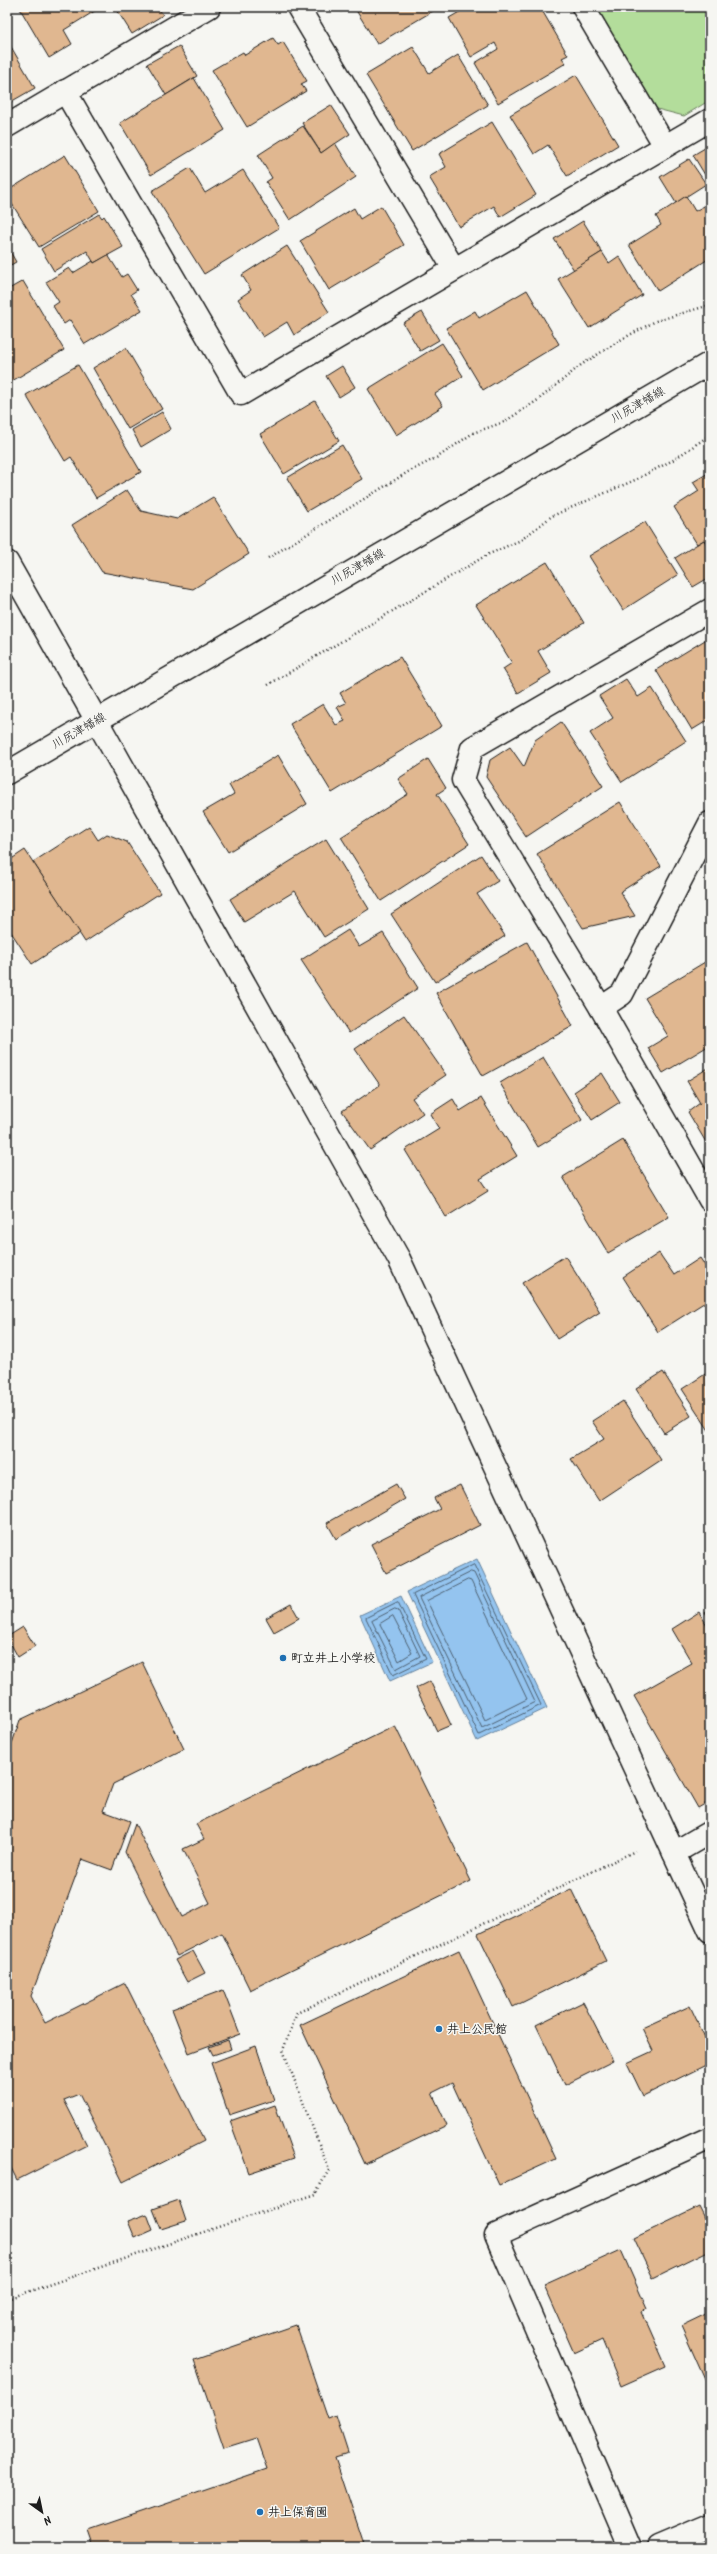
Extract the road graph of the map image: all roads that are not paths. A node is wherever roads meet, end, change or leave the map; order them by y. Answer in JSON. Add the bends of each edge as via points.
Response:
{"nodes":[{"id":1,"x":209,"y":7,"type":"edge"},
{"id":2,"x":298,"y":7,"type":"edge"},
{"id":3,"x":583,"y":7,"type":"edge"},
{"id":4,"x":65,"y":91,"type":"junction"},
{"id":5,"x":710,"y":120,"type":"edge"},
{"id":6,"x":7,"y":126,"type":"edge"},
{"id":7,"x":665,"y":146,"type":"junction"},
{"id":8,"x":454,"y":269,"type":"junction"},
{"id":9,"x":710,"y":363,"type":"edge"},
{"id":10,"x":7,"y":562,"type":"edge"},
{"id":11,"x":710,"y":610,"type":"edge"},
{"id":12,"x":97,"y":721,"type":"junction"},
{"id":13,"x":7,"y":774,"type":"edge"},
{"id":14,"x":710,"y":823,"type":"edge"},
{"id":15,"x":601,"y":1008,"type":"junction"},
{"id":16,"x":710,"y":1200,"type":"edge"},
{"id":17,"x":710,"y":1832,"type":"edge"},
{"id":18,"x":670,"y":1845,"type":"junction"},
{"id":19,"x":710,"y":1931,"type":"edge"},
{"id":20,"x":710,"y":2138,"type":"edge"},
{"id":21,"x":710,"y":2525,"type":"edge"},
{"id":22,"x":630,"y":2547,"type":"edge"},
{"id":23,"x":658,"y":2547,"type":"edge"}],
"edges":[{"from":1,"to":4,"type":"street"},
{"from":2,"to":8,"type":"street"},
{"from":3,"to":7,"type":"street"},
{"from":4,"to":6,"type":"street"},
{"from":4,"to":8,"type":"street","via":[[241,394]]},
{"from":5,"to":7,"type":"street"},
{"from":7,"to":8,"type":"street"},
{"from":9,"to":12,"type":"street","name":"川尻津幡線"},
{"from":10,"to":12,"type":"street"},
{"from":11,"to":15,"type":"street","via":[[472,748],[463,780]]},
{"from":12,"to":13,"type":"street","name":"川尻津幡線"},
{"from":12,"to":18,"type":"street","via":[[399,1259]]},
{"from":14,"to":15,"type":"street","via":[[622,994]]},
{"from":15,"to":16,"type":"street"},
{"from":17,"to":18,"type":"street"},
{"from":18,"to":19,"type":"street"},
{"from":20,"to":22,"type":"street","via":[[496,2235]]},
{"from":21,"to":23,"type":"street"}]}
